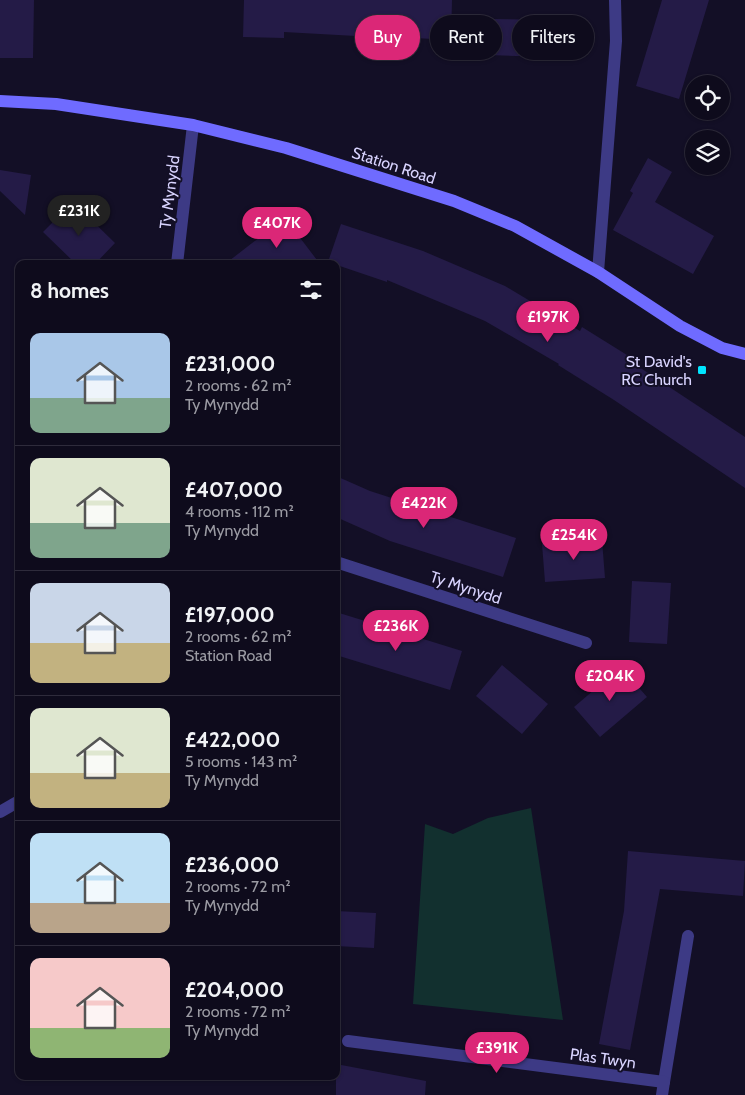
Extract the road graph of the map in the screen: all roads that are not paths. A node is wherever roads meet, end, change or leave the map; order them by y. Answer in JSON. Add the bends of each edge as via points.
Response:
{"nodes":[{"id":1,"x":615,"y":0,"type":"edge"},
{"id":2,"x":0,"y":101,"type":"edge"},
{"id":3,"x":193,"y":125,"type":"junction"},
{"id":4,"x":177,"y":260,"type":"edge"},
{"id":5,"x":598,"y":272,"type":"junction"},
{"id":6,"x":745,"y":354,"type":"edge"},
{"id":7,"x":340,"y":563,"type":"edge"},
{"id":8,"x":586,"y":643,"type":"dead end"},
{"id":9,"x":15,"y":803,"type":"edge"},
{"id":10,"x":0,"y":812,"type":"edge"},
{"id":11,"x":688,"y":936,"type":"dead end"},
{"id":12,"x":348,"y":1041,"type":"dead end"},
{"id":13,"x":663,"y":1089,"type":"edge"}],
"edges":[{"from":1,"to":5,"type":"street","via":[[616,41]]},
{"from":2,"to":3,"type":"street","name":"Station Road","via":[[56,104]]},
{"from":3,"to":4,"type":"street","name":"Ty Mynydd"},
{"from":3,"to":5,"type":"street","name":"Station Road","via":[[286,148],[454,201],[514,226]]},
{"from":5,"to":6,"type":"street","name":"Station Road","via":[[680,326],[722,348]]},
{"from":7,"to":8,"type":"street","name":"Ty Mynydd"},
{"from":9,"to":10,"type":"street"},
{"from":11,"to":13,"type":"street"},
{"from":12,"to":13,"type":"street","name":"Plas Twyn"}]}
